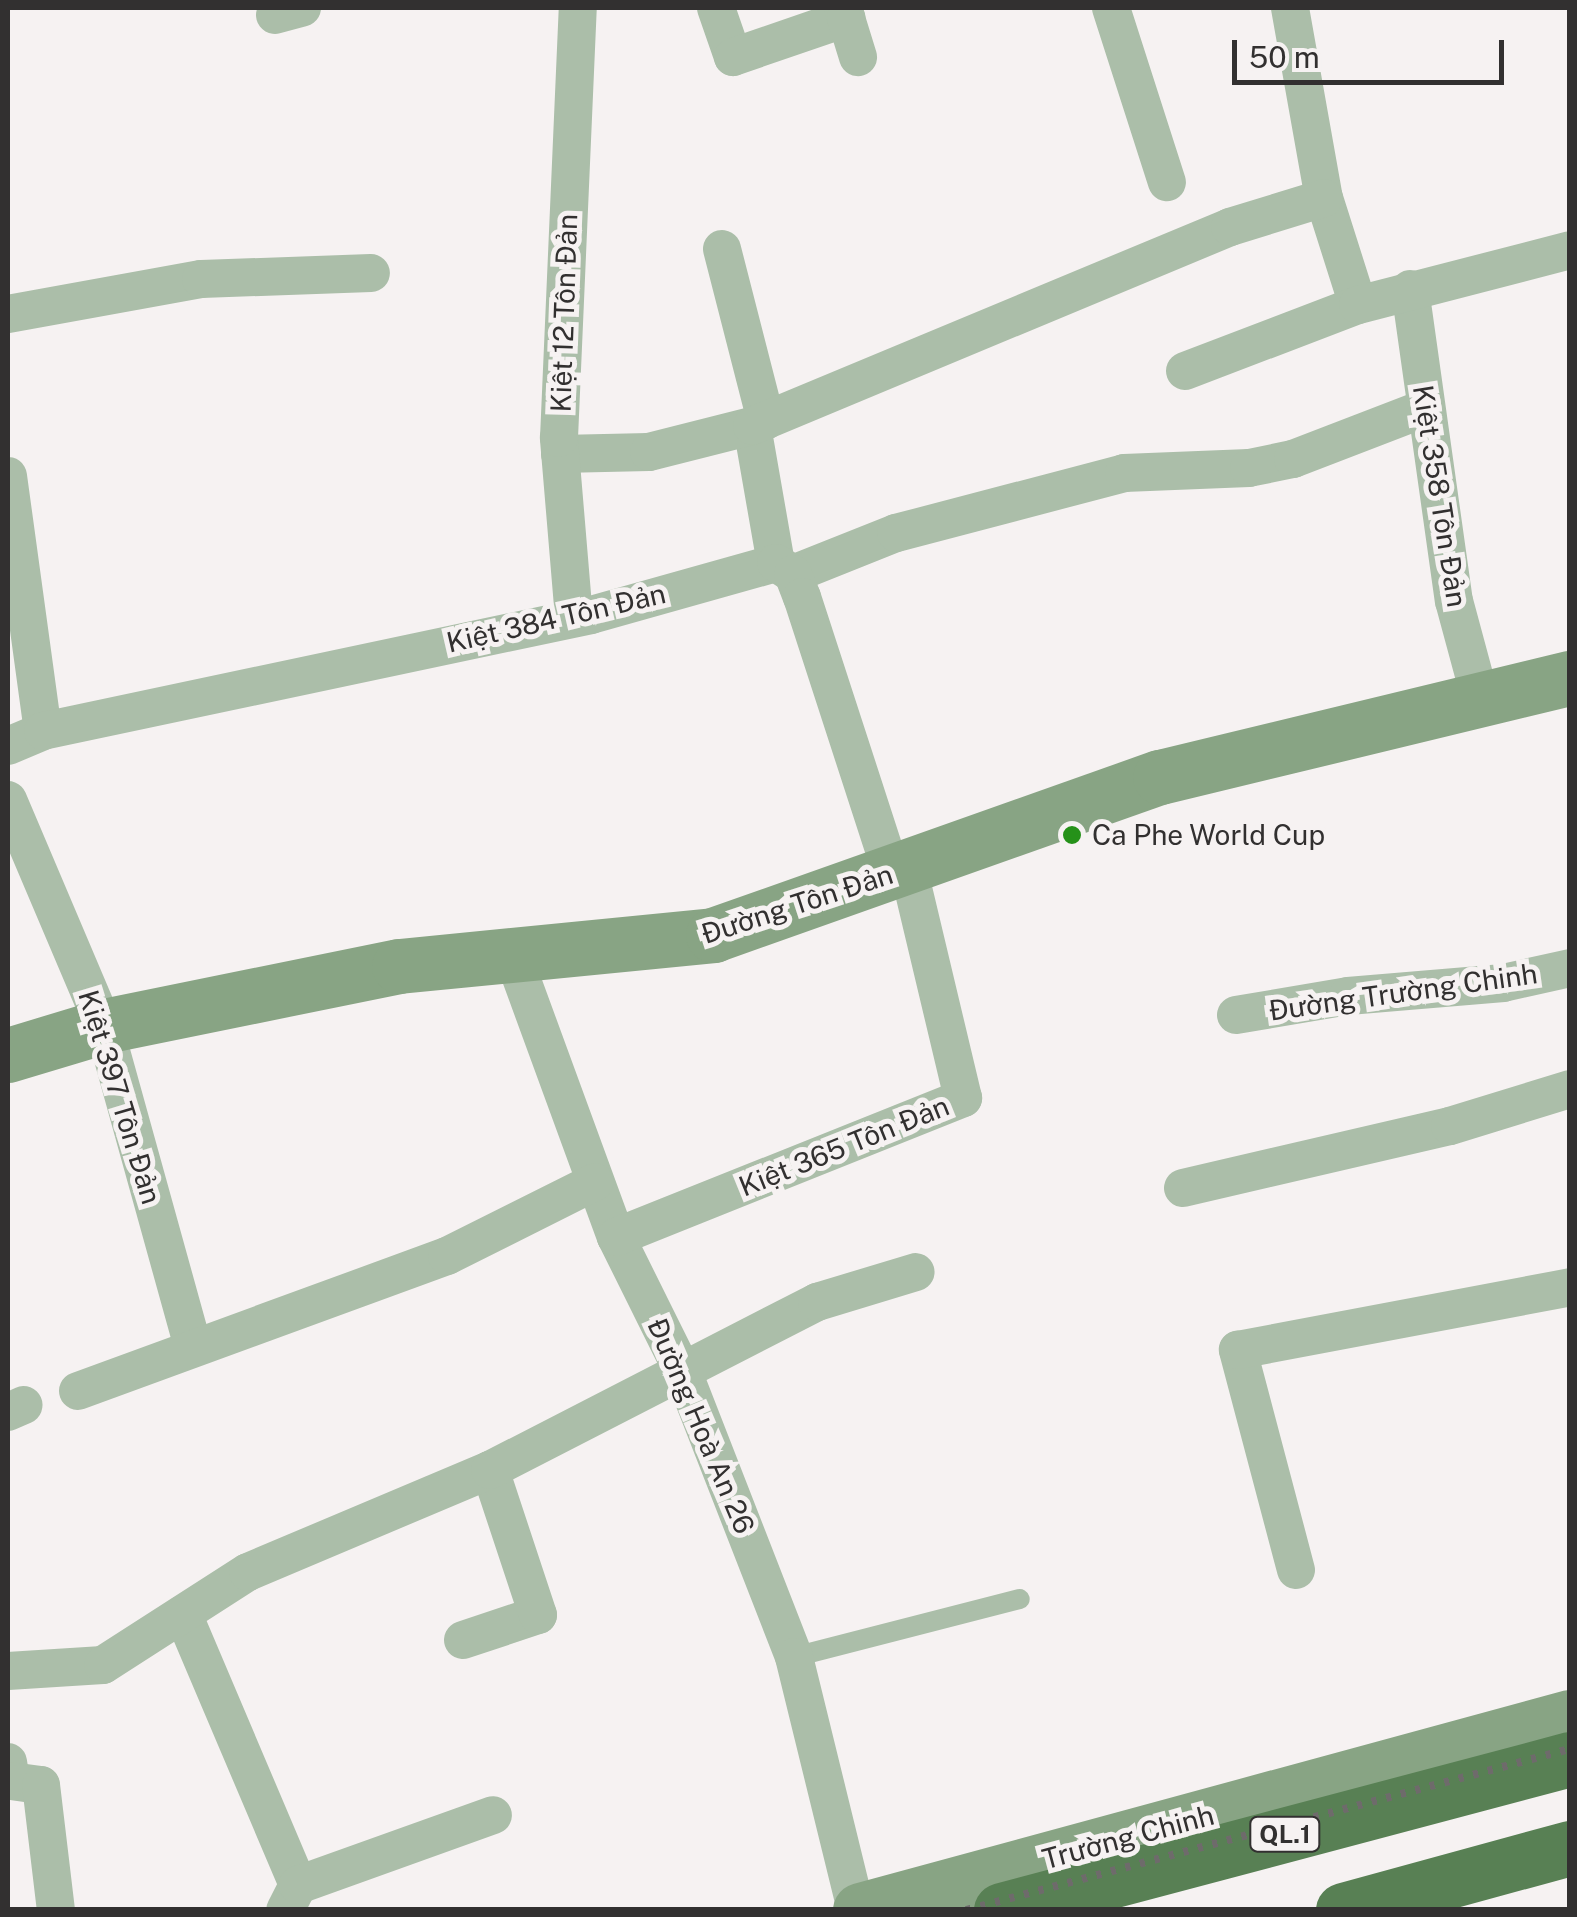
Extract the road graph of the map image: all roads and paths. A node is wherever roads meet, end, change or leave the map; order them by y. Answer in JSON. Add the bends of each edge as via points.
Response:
{"nodes":[{"id":1,"x":578,"y":8,"type":"edge"},
{"id":2,"x":716,"y":8,"type":"edge"},
{"id":3,"x":1111,"y":8,"type":"edge"},
{"id":4,"x":1290,"y":8,"type":"edge"},
{"id":5,"x":844,"y":12,"type":"edge"},
{"id":6,"x":858,"y":57,"type":"dead end"},
{"id":7,"x":1167,"y":182,"type":"dead end"},
{"id":8,"x":1324,"y":198,"type":"junction"},
{"id":9,"x":722,"y":249,"type":"dead end"},
{"id":10,"x":1570,"y":250,"type":"edge"},
{"id":11,"x":371,"y":273,"type":"dead end"},
{"id":12,"x":1410,"y":289,"type":"junction"},
{"id":13,"x":1358,"y":305,"type":"junction"},
{"id":14,"x":8,"y":314,"type":"edge"},
{"id":15,"x":1185,"y":371,"type":"dead end"},
{"id":16,"x":1426,"y":408,"type":"junction"},
{"id":17,"x":759,"y":423,"type":"junction"},
{"id":18,"x":560,"y":454,"type":"junction"},
{"id":19,"x":8,"y":477,"type":"edge"},
{"id":20,"x":784,"y":569,"type":"junction"},
{"id":21,"x":574,"y":618,"type":"junction"},
{"id":22,"x":1570,"y":678,"type":"edge"},
{"id":23,"x":1480,"y":701,"type":"junction"},
{"id":24,"x":43,"y":731,"type":"junction"},
{"id":25,"x":8,"y":746,"type":"edge"},
{"id":26,"x":8,"y":800,"type":"edge"},
{"id":27,"x":900,"y":871,"type":"junction"},
{"id":28,"x":512,"y":953,"type":"junction"},
{"id":29,"x":1570,"y":968,"type":"edge"},
{"id":30,"x":1236,"y":1015,"type":"dead end"},
{"id":31,"x":104,"y":1026,"type":"junction"},
{"id":32,"x":8,"y":1055,"type":"edge"},
{"id":33,"x":1570,"y":1089,"type":"edge"},
{"id":34,"x":595,"y":1182,"type":"junction"},
{"id":35,"x":1183,"y":1188,"type":"dead end"},
{"id":36,"x":616,"y":1237,"type":"junction"},
{"id":37,"x":916,"y":1272,"type":"dead end"},
{"id":38,"x":1570,"y":1287,"type":"edge"},
{"id":39,"x":192,"y":1344,"type":"junction"},
{"id":40,"x":683,"y":1372,"type":"junction"},
{"id":41,"x":78,"y":1391,"type":"dead end"},
{"id":42,"x":490,"y":1470,"type":"junction"},
{"id":43,"x":1296,"y":1570,"type":"dead end"},
{"id":44,"x":1020,"y":1599,"type":"dead end"},
{"id":45,"x":183,"y":1614,"type":"junction"},
{"id":46,"x":463,"y":1640,"type":"dead end"},
{"id":47,"x":794,"y":1657,"type":"junction"},
{"id":48,"x":8,"y":1670,"type":"edge"},
{"id":49,"x":1570,"y":1717,"type":"edge"},
{"id":50,"x":1570,"y":1759,"type":"edge"},
{"id":51,"x":8,"y":1762,"type":"edge"},
{"id":52,"x":493,"y":1815,"type":"dead end"},
{"id":53,"x":1570,"y":1848,"type":"edge"},
{"id":54,"x":292,"y":1897,"type":"edge"},
{"id":55,"x":1371,"y":1906,"type":"edge"},
{"id":56,"x":56,"y":1910,"type":"edge"},
{"id":57,"x":858,"y":1910,"type":"edge"},
{"id":58,"x":1001,"y":1910,"type":"edge"}],
"edges":[{"from":1,"to":18,"type":"street","name":"Kiệt 12 Tôn Đản"},
{"from":2,"to":5,"type":"street","via":[[734,57]]},
{"from":3,"to":7,"type":"street"},
{"from":4,"to":8,"type":"street"},
{"from":5,"to":6,"type":"street"},
{"from":8,"to":13,"type":"street"},
{"from":8,"to":17,"type":"street","via":[[1230,228]]},
{"from":9,"to":17,"type":"street"},
{"from":10,"to":12,"type":"street"},
{"from":11,"to":14,"type":"street","via":[[200,279]]},
{"from":12,"to":13,"type":"street"},
{"from":12,"to":16,"type":"street","name":"Kiệt 358 Tôn Đản"},
{"from":13,"to":15,"type":"street"},
{"from":16,"to":20,"type":"street","via":[[1294,458],[1250,468],[1124,473]]},
{"from":16,"to":23,"type":"street","name":"Kiệt 358 Tôn Đản","via":[[1454,601]]},
{"from":17,"to":18,"type":"street","via":[[649,452]]},
{"from":17,"to":20,"type":"street"},
{"from":18,"to":21,"type":"street","name":"Kiệt 12 Tôn Đản"},
{"from":19,"to":24,"type":"street"},
{"from":20,"to":21,"type":"street","name":"Kiệt 384 Tôn Đản"},
{"from":20,"to":27,"type":"street"},
{"from":21,"to":24,"type":"street","name":"Kiệt 384 Tôn Đản"},
{"from":22,"to":23,"type":"street","name":"Đường Tôn Đản"},
{"from":23,"to":27,"type":"street","name":"Đường Tôn Đản","via":[[1178,772]]},
{"from":24,"to":25,"type":"street","name":"Kiệt 384 Tôn Đản"},
{"from":26,"to":31,"type":"street","name":"Kiệt 397 Tôn Đản"},
{"from":27,"to":28,"type":"street","name":"Đường Tôn Đản","via":[[714,934]]},
{"from":27,"to":36,"type":"street","name":"Kiệt 365 Tôn Đản","via":[[963,1098]]},
{"from":28,"to":31,"type":"street","name":"Đường Tôn Đản","via":[[400,966]]},
{"from":28,"to":34,"type":"street","name":"Đường Hoà An 26"},
{"from":29,"to":30,"type":"street","name":"Đường Trường Chinh","via":[[1503,983],[1348,996]]},
{"from":31,"to":32,"type":"street","name":"Đường Tôn Đản"},
{"from":31,"to":39,"type":"street","name":"Kiệt 397 Tôn Đản"},
{"from":33,"to":35,"type":"street","via":[[1450,1126]]},
{"from":34,"to":36,"type":"street","name":"Đường Hoà An 26"},
{"from":34,"to":39,"type":"street","via":[[447,1256]]},
{"from":36,"to":40,"type":"street","name":"Đường Hoà An 26"},
{"from":37,"to":40,"type":"street","via":[[817,1302]]},
{"from":38,"to":43,"type":"street","via":[[1238,1350]]},
{"from":39,"to":41,"type":"street"},
{"from":40,"to":42,"type":"street"},
{"from":40,"to":47,"type":"street","name":"Đường Hoà An 26"},
{"from":42,"to":45,"type":"street","via":[[318,1538]]},
{"from":42,"to":46,"type":"street","via":[[538,1615]]},
{"from":44,"to":47,"type":"lane"},
{"from":45,"to":48,"type":"street","via":[[103,1665]]},
{"from":45,"to":54,"type":"street"},
{"from":47,"to":57,"type":"street","name":"Đường Hoà An 26"},
{"from":49,"to":57,"type":"street","name":"Trường Chinh"},
{"from":50,"to":58,"type":"highway","number":"QL.1"},
{"from":51,"to":56,"type":"street","via":[[11,1781],[41,1785]]},
{"from":52,"to":54,"type":"street"},
{"from":53,"to":55,"type":"highway"}]}
